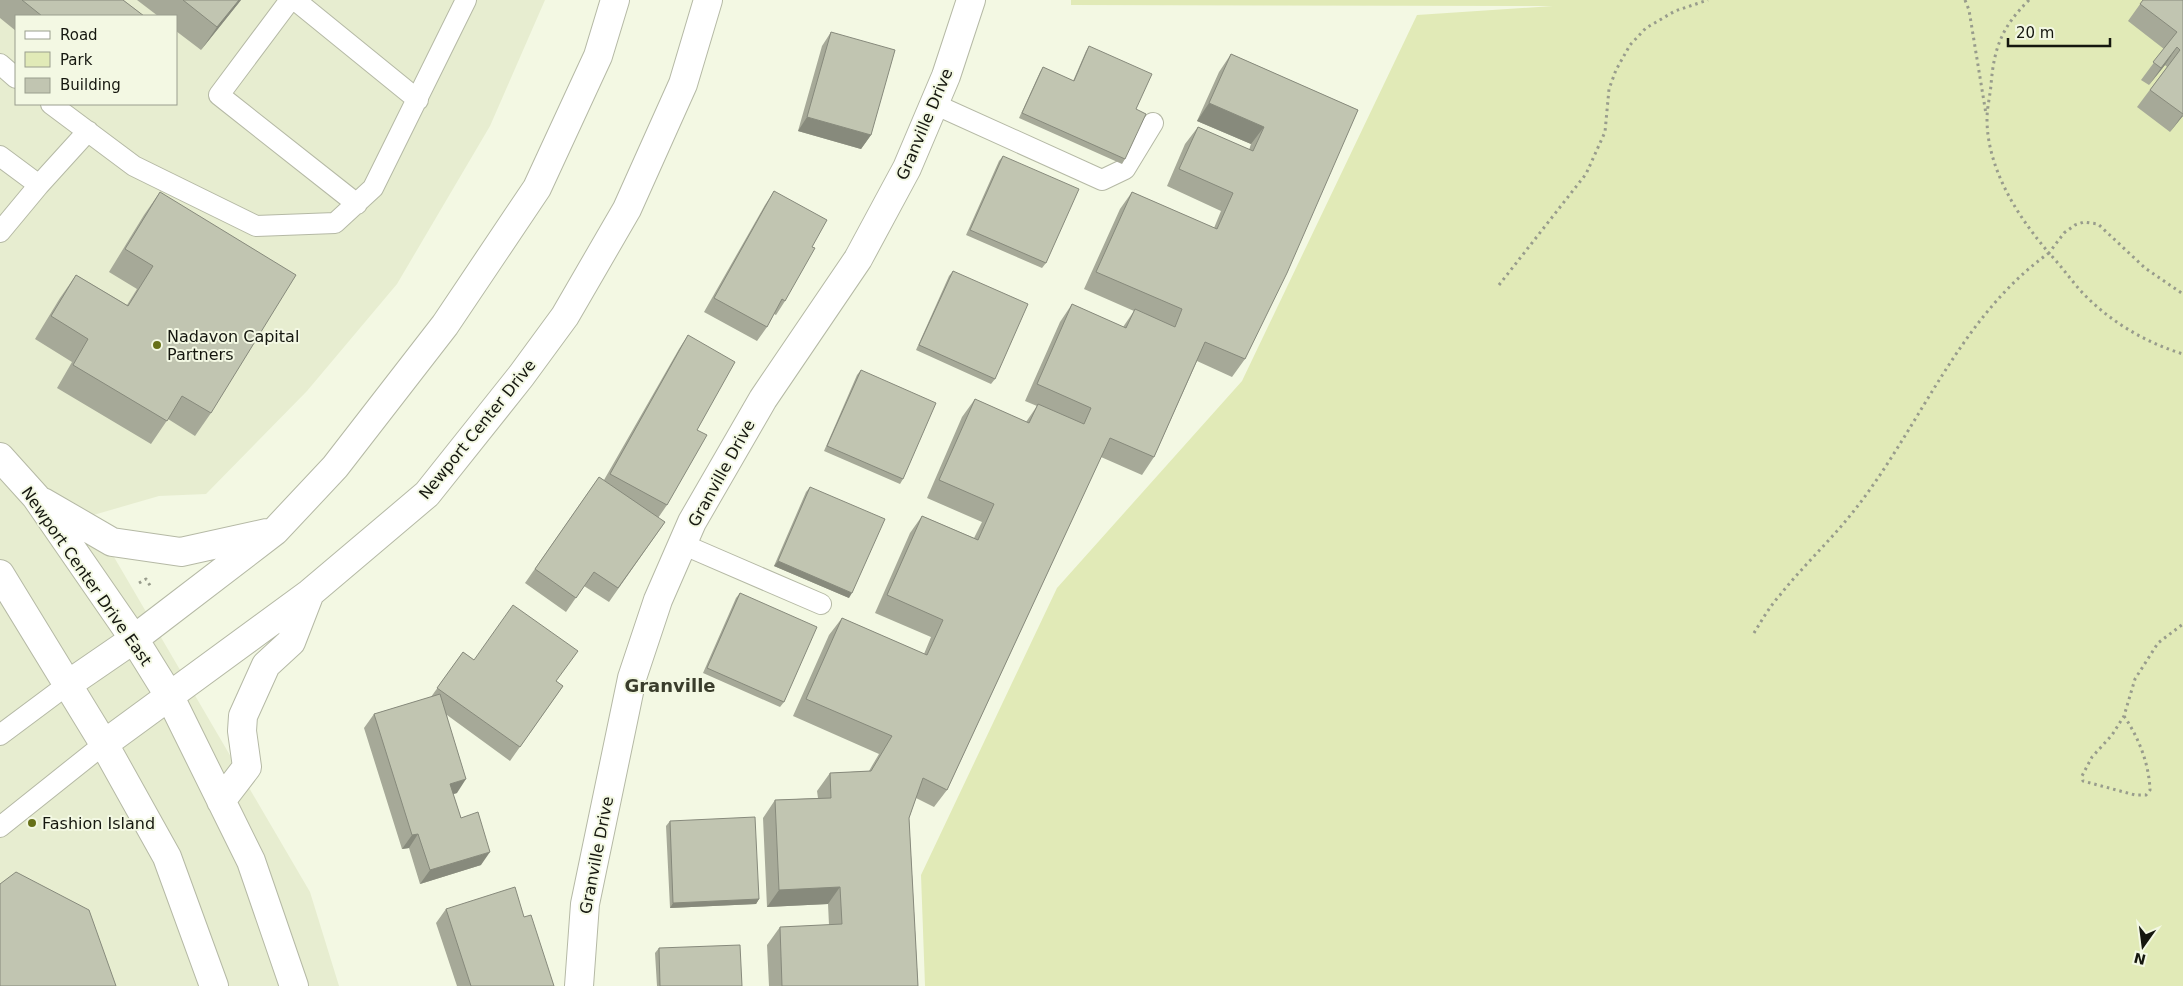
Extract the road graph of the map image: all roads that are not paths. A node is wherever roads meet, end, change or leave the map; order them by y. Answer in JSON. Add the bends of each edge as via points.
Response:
{"nodes":[{"id":1,"x":290,"y":0,"type":"edge"},
{"id":2,"x":295,"y":0,"type":"edge"},
{"id":3,"x":466,"y":0,"type":"edge"},
{"id":4,"x":616,"y":0,"type":"edge"},
{"id":5,"x":708,"y":0,"type":"edge"},
{"id":6,"x":971,"y":0,"type":"edge"},
{"id":7,"x":0,"y":64,"type":"edge"},
{"id":8,"x":15,"y":77,"type":"edge"},
{"id":9,"x":418,"y":100,"type":"junction"},
{"id":10,"x":934,"y":104,"type":"junction"},
{"id":11,"x":52,"y":105,"type":"edge"},
{"id":12,"x":1152,"y":123,"type":"dead end"},
{"id":13,"x":88,"y":131,"type":"junction"},
{"id":14,"x":0,"y":156,"type":"edge"},
{"id":15,"x":39,"y":185,"type":"junction"},
{"id":16,"x":357,"y":204,"type":"junction"},
{"id":17,"x":0,"y":232,"type":"edge"},
{"id":18,"x":0,"y":457,"type":"edge"},
{"id":19,"x":36,"y":498,"type":"junction"},
{"id":20,"x":275,"y":531,"type":"junction"},
{"id":21,"x":682,"y":544,"type":"junction"},
{"id":22,"x":0,"y":574,"type":"edge"},
{"id":23,"x":310,"y":593,"type":"junction"},
{"id":24,"x":821,"y":604,"type":"dead end"},
{"id":25,"x":134,"y":639,"type":"junction"},
{"id":26,"x":67,"y":685,"type":"junction"},
{"id":27,"x":170,"y":697,"type":"junction"},
{"id":28,"x":0,"y":735,"type":"edge"},
{"id":29,"x":104,"y":744,"type":"junction"},
{"id":30,"x":220,"y":801,"type":"junction"},
{"id":31,"x":0,"y":827,"type":"edge"},
{"id":32,"x":214,"y":986,"type":"edge"},
{"id":33,"x":294,"y":986,"type":"edge"},
{"id":34,"x":580,"y":986,"type":"edge"}],
"edges":[{"from":1,"to":16,"type":"lane","via":[[220,95]]},
{"from":2,"to":9,"type":"lane"},
{"from":3,"to":9,"type":"lane"},
{"from":4,"to":20,"type":"main road","via":[[598,56],[537,188],[445,325],[336,467]]},
{"from":5,"to":23,"type":"main road","name":"Newport Center Drive","via":[[683,84],[627,209],[565,316],[428,494]]},
{"from":6,"to":10,"type":"main road","name":"Granville Drive"},
{"from":7,"to":8,"type":"lane"},
{"from":9,"to":16,"type":"lane","via":[[373,188]]},
{"from":10,"to":12,"type":"lane","via":[[1102,180],[1125,168]]},
{"from":10,"to":21,"type":"main road","name":"Granville Drive","via":[[907,168],[858,258],[763,399]]},
{"from":11,"to":13,"type":"lane"},
{"from":13,"to":15,"type":"lane"},
{"from":13,"to":16,"type":"lane","via":[[134,166],[256,226],[335,223]]},
{"from":14,"to":15,"type":"lane"},
{"from":15,"to":17,"type":"lane"},
{"from":18,"to":19,"type":"main road","name":"Newport Center Drive East"},
{"from":19,"to":20,"type":"main road","via":[[112,542],[181,552]]},
{"from":19,"to":25,"type":"main road","name":"Newport Center Drive East"},
{"from":20,"to":25,"type":"main road"},
{"from":21,"to":24,"type":"lane"},
{"from":21,"to":34,"type":"main road","name":"Granville Drive","via":[[658,600],[632,678],[585,904]]},
{"from":22,"to":26,"type":"main road"},
{"from":23,"to":27,"type":"main road","name":"Newport Center Drive"},
{"from":23,"to":30,"type":"main road","via":[[291,642],[266,665],[243,716],[247,767]]},
{"from":25,"to":26,"type":"main road"},
{"from":25,"to":27,"type":"main road","name":"Newport Center Drive East"},
{"from":26,"to":28,"type":"lane"},
{"from":26,"to":29,"type":"main road"},
{"from":27,"to":29,"type":"main road","name":"Newport Center Drive"},
{"from":27,"to":30,"type":"main road","name":"Newport Center Drive East"},
{"from":29,"to":31,"type":"lane"},
{"from":29,"to":32,"type":"main road","via":[[167,858]]},
{"from":30,"to":33,"type":"main road","name":"Newport Center Drive East","via":[[250,861]]}]}
